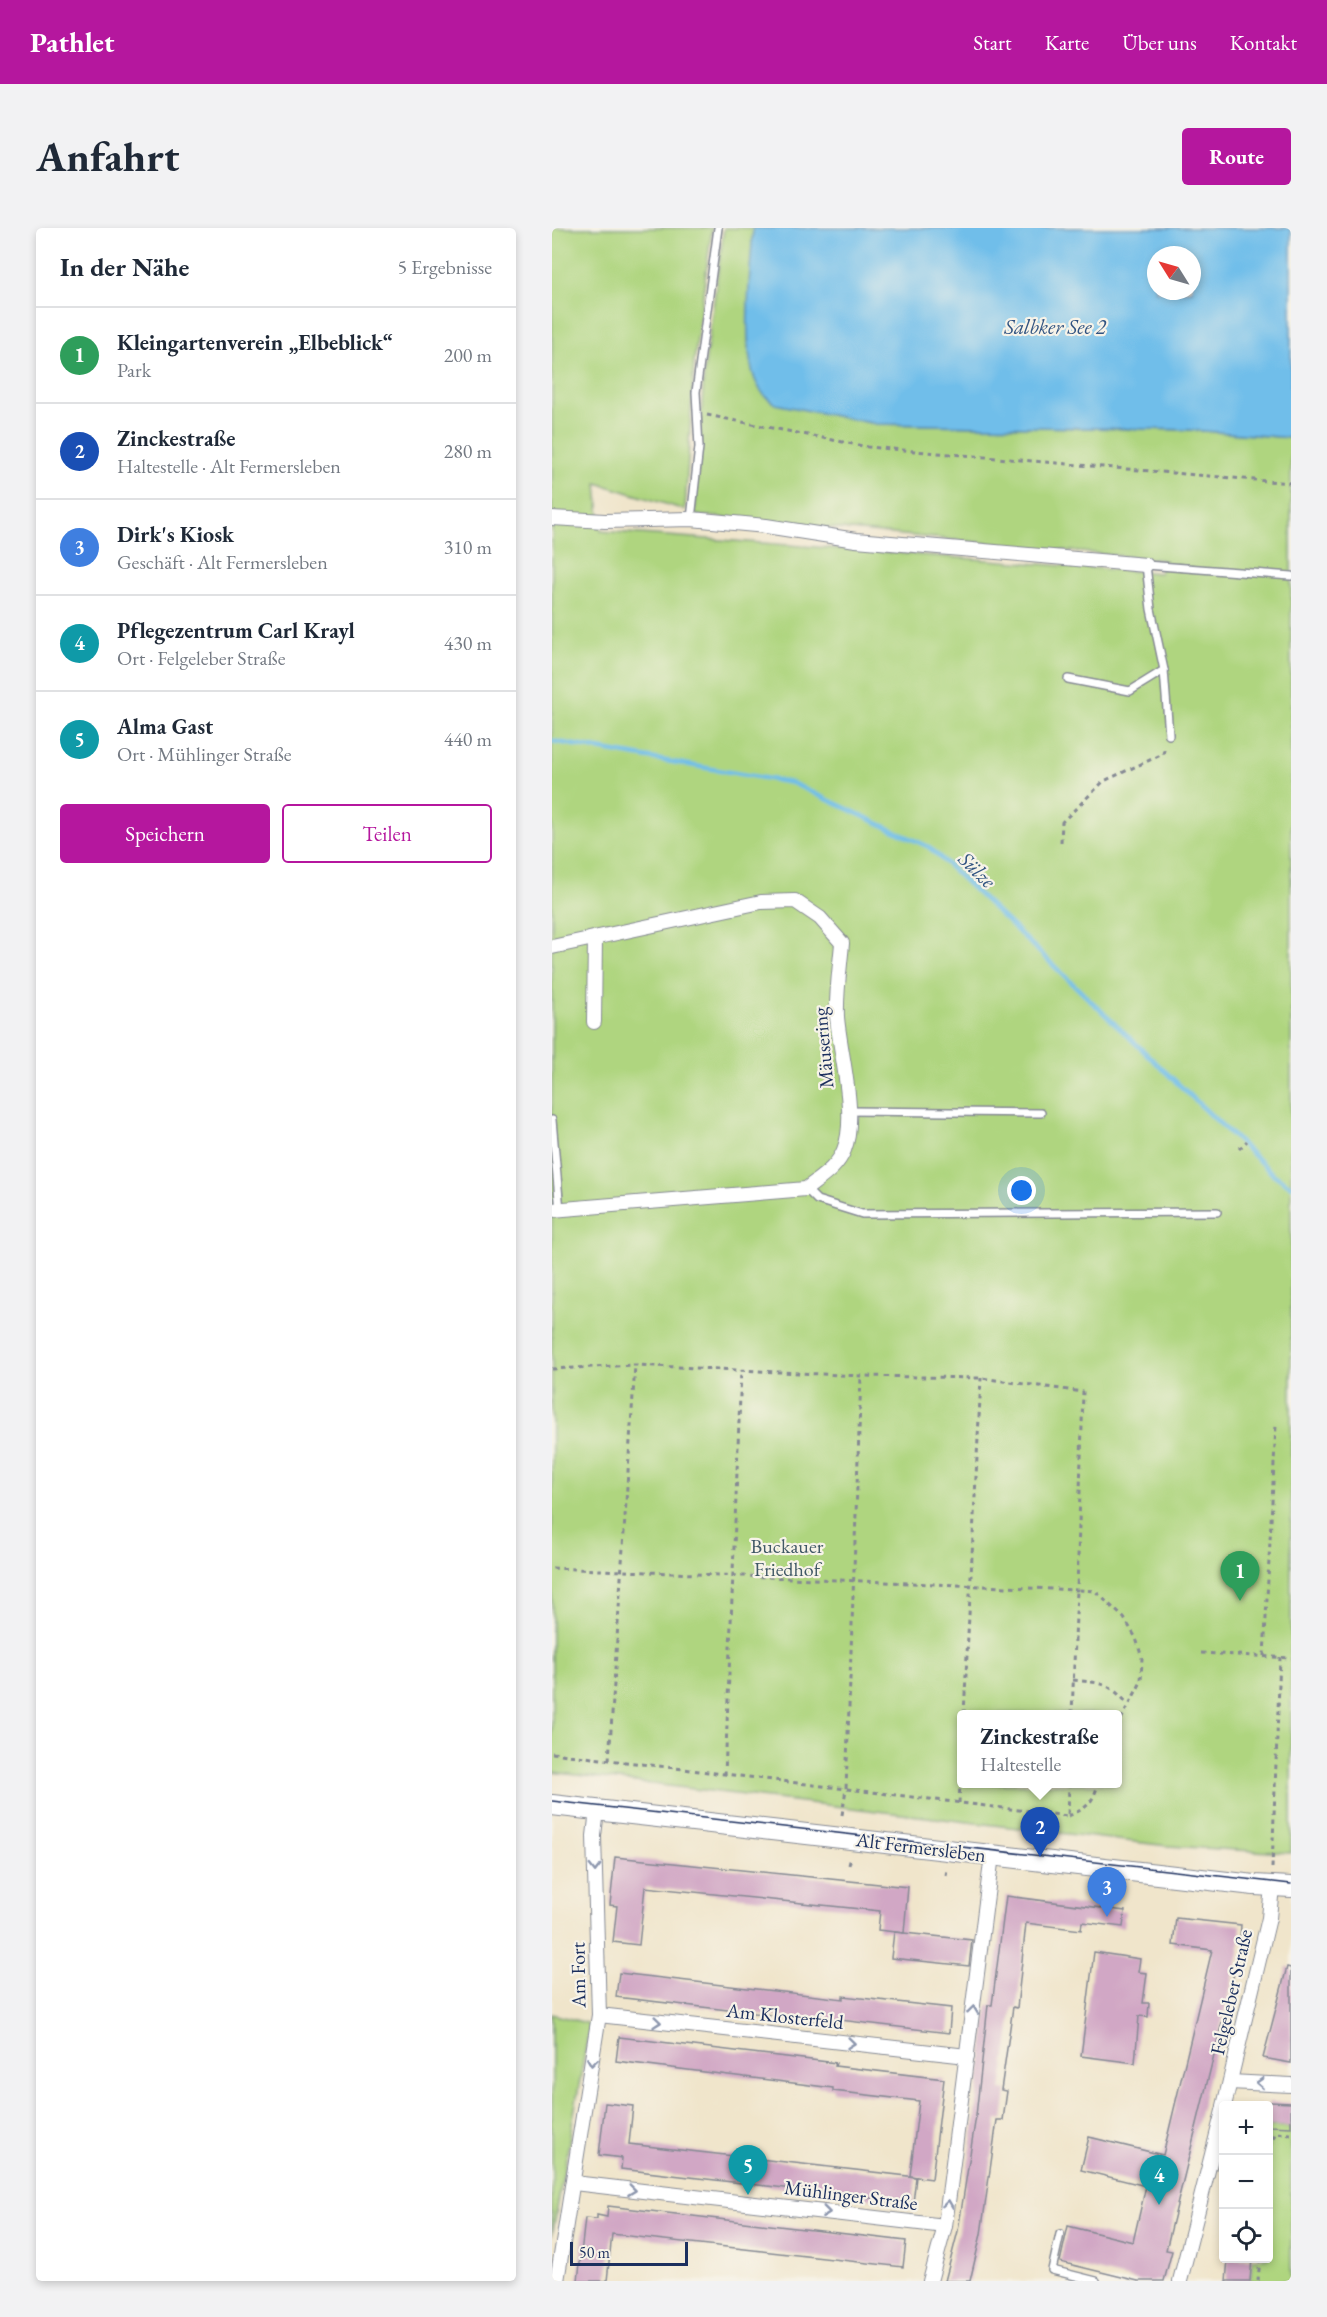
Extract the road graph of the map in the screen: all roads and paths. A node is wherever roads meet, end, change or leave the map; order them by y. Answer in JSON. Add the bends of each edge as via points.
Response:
{"nodes":[{"id":1,"x":718,"y":228,"type":"edge"},
{"id":2,"x":696,"y":412,"type":"junction"},
{"id":3,"x":1291,"y":483,"type":"edge"},
{"id":4,"x":552,"y":518,"type":"edge"},
{"id":5,"x":691,"y":519,"type":"junction"},
{"id":6,"x":1146,"y":564,"type":"junction"},
{"id":7,"x":1291,"y":576,"type":"edge"},
{"id":8,"x":1164,"y":670,"type":"junction"},
{"id":9,"x":1068,"y":679,"type":"dead end"},
{"id":10,"x":1169,"y":735,"type":"joint"},
{"id":11,"x":1060,"y":842,"type":"dead end"},
{"id":12,"x":595,"y":938,"type":"junction"},
{"id":13,"x":552,"y":947,"type":"edge"},
{"id":14,"x":594,"y":1023,"type":"dead end"},
{"id":15,"x":849,"y":1111,"type":"junction"},
{"id":16,"x":1041,"y":1113,"type":"dead end"},
{"id":17,"x":552,"y":1120,"type":"edge"},
{"id":18,"x":1247,"y":1141,"type":"dead end"},
{"id":19,"x":1239,"y":1149,"type":"dead end"},
{"id":20,"x":806,"y":1189,"type":"junction"},
{"id":21,"x":556,"y":1210,"type":"edge"},
{"id":22,"x":1217,"y":1212,"type":"dead end"},
{"id":23,"x":635,"y":1365,"type":"junction"},
{"id":24,"x":552,"y":1369,"type":"edge"},
{"id":25,"x":741,"y":1370,"type":"junction"},
{"id":26,"x":861,"y":1376,"type":"junction"},
{"id":27,"x":981,"y":1378,"type":"junction"},
{"id":28,"x":1276,"y":1425,"type":"dead end"},
{"id":29,"x":552,"y":1568,"type":"edge"},
{"id":30,"x":621,"y":1571,"type":"junction"},
{"id":31,"x":733,"y":1576,"type":"junction"},
{"id":32,"x":854,"y":1581,"type":"junction"},
{"id":33,"x":970,"y":1586,"type":"junction"},
{"id":34,"x":1077,"y":1590,"type":"junction"},
{"id":35,"x":1201,"y":1653,"type":"dead end"},
{"id":36,"x":1264,"y":1656,"type":"junction"},
{"id":37,"x":1280,"y":1657,"type":"junction"},
{"id":38,"x":1291,"y":1658,"type":"edge"},
{"id":39,"x":1073,"y":1680,"type":"junction"},
{"id":40,"x":1128,"y":1704,"type":"junction"},
{"id":41,"x":964,"y":1710,"type":"edge"},
{"id":42,"x":1072,"y":1710,"type":"edge"},
{"id":43,"x":1122,"y":1717,"type":"edge"},
{"id":44,"x":552,"y":1753,"type":"edge"},
{"id":45,"x":609,"y":1760,"type":"junction"},
{"id":46,"x":725,"y":1774,"type":"junction"},
{"id":47,"x":960,"y":1788,"type":"edge"},
{"id":48,"x":1069,"y":1788,"type":"edge"},
{"id":49,"x":1097,"y":1788,"type":"edge"},
{"id":50,"x":846,"y":1789,"type":"junction"},
{"id":51,"x":959,"y":1803,"type":"junction"},
{"id":52,"x":552,"y":1805,"type":"edge"},
{"id":53,"x":597,"y":1810,"type":"junction"},
{"id":54,"x":842,"y":1815,"type":"dead end"},
{"id":55,"x":1068,"y":1816,"type":"junction"},
{"id":56,"x":851,"y":1852,"type":"dead end"},
{"id":57,"x":992,"y":1855,"type":"junction"},
{"id":58,"x":849,"y":1865,"type":"dead end"},
{"id":59,"x":1281,"y":1887,"type":"edge"},
{"id":60,"x":599,"y":2015,"type":"junction"},
{"id":61,"x":967,"y":2056,"type":"junction"},
{"id":62,"x":1230,"y":2082,"type":"junction"},
{"id":63,"x":1291,"y":2085,"type":"edge"},
{"id":64,"x":1225,"y":2101,"type":"edge"},
{"id":65,"x":1219,"y":2126,"type":"edge"},
{"id":66,"x":1291,"y":2134,"type":"edge"},
{"id":67,"x":1269,"y":2155,"type":"edge"},
{"id":68,"x":574,"y":2183,"type":"junction"},
{"id":69,"x":945,"y":2226,"type":"junction"},
{"id":70,"x":1060,"y":2234,"type":"dead end"},
{"id":71,"x":1260,"y":2263,"type":"edge"},
{"id":72,"x":557,"y":2281,"type":"edge"},
{"id":73,"x":930,"y":2281,"type":"edge"},
{"id":74,"x":1096,"y":2281,"type":"edge"},
{"id":75,"x":1180,"y":2281,"type":"edge"},
{"id":76,"x":1258,"y":2281,"type":"edge"}],
"edges":[{"from":1,"to":2,"type":"lane","via":[[700,352]]},
{"from":2,"to":3,"type":"path","via":[[868,447]]},
{"from":2,"to":5,"type":"lane","via":[[699,447]]},
{"from":4,"to":5,"type":"street"},
{"from":5,"to":6,"type":"street","via":[[856,540]]},
{"from":6,"to":7,"type":"lane"},
{"from":6,"to":8,"type":"lane"},
{"from":8,"to":9,"type":"lane","via":[[1130,691]]},
{"from":8,"to":10,"type":"lane"},
{"from":10,"to":11,"type":"path","via":[[1163,754],[1104,781],[1062,822]]},
{"from":12,"to":13,"type":"street","name":"Mäusering"},
{"from":12,"to":14,"type":"street"},
{"from":12,"to":15,"type":"street","name":"Mäusering","via":[[761,902],[795,901],[820,918],[842,943],[837,1015]]},
{"from":15,"to":16,"type":"lane"},
{"from":15,"to":20,"type":"street","name":"Mäusering","via":[[849,1133],[839,1160]]},
{"from":17,"to":21,"type":"lane"},
{"from":18,"to":19,"type":"path"},
{"from":20,"to":21,"type":"street"},
{"from":20,"to":22,"type":"lane","via":[[817,1200],[862,1214]]},
{"from":23,"to":24,"type":"path"},
{"from":23,"to":25,"type":"path"},
{"from":23,"to":30,"type":"path"},
{"from":25,"to":26,"type":"path"},
{"from":25,"to":31,"type":"path"},
{"from":26,"to":27,"type":"path"},
{"from":26,"to":32,"type":"path"},
{"from":27,"to":33,"type":"path"},
{"from":27,"to":34,"type":"path","via":[[1083,1392]]},
{"from":28,"to":36,"type":"path"},
{"from":29,"to":30,"type":"path"},
{"from":30,"to":31,"type":"path"},
{"from":30,"to":45,"type":"path"},
{"from":31,"to":32,"type":"path"},
{"from":31,"to":46,"type":"path"},
{"from":32,"to":33,"type":"path"},
{"from":32,"to":50,"type":"path"},
{"from":33,"to":34,"type":"path"},
{"from":33,"to":41,"type":"path"},
{"from":34,"to":39,"type":"path"},
{"from":34,"to":40,"type":"path","via":[[1095,1591],[1124,1618],[1136,1638],[1142,1658],[1141,1682]]},
{"from":35,"to":36,"type":"path"},
{"from":36,"to":37,"type":"path"},
{"from":37,"to":38,"type":"path"},
{"from":37,"to":59,"type":"path"},
{"from":39,"to":40,"type":"path","via":[[1099,1682],[1114,1689]]},
{"from":39,"to":42,"type":"path"},
{"from":40,"to":43,"type":"path"},
{"from":44,"to":45,"type":"path"},
{"from":45,"to":46,"type":"path"},
{"from":46,"to":50,"type":"path"},
{"from":47,"to":51,"type":"path"},
{"from":48,"to":55,"type":"path"},
{"from":49,"to":55,"type":"path","via":[[1083,1810]]},
{"from":50,"to":51,"type":"path"},
{"from":50,"to":54,"type":"path"},
{"from":51,"to":55,"type":"path"},
{"from":52,"to":53,"type":"main road","name":"Alt Fermersleben"},
{"from":53,"to":57,"type":"main road","name":"Alt Fermersleben"},
{"from":53,"to":60,"type":"street","name":"Am Fort","one_way":true,"via":[[594,1836]]},
{"from":56,"to":58,"type":"path"},
{"from":57,"to":59,"type":"main road","name":"Alt Fermersleben"},
{"from":61,"to":57,"type":"street","one_way":true},
{"from":59,"to":62,"type":"street","name":"Felgeleber Straße","via":[[1270,1912]]},
{"from":60,"to":61,"type":"street","name":"Am Klosterfeld","one_way":true},
{"from":60,"to":68,"type":"street","name":"Am Fort","one_way":true},
{"from":69,"to":61,"type":"street","one_way":true},
{"from":63,"to":62,"type":"street","one_way":true},
{"from":62,"to":64,"type":"street","name":"Felgeleber Straße"},
{"from":65,"to":75,"type":"street","name":"Felgeleber Straße"},
{"from":66,"to":67,"type":"path","via":[[1275,2133]]},
{"from":68,"to":69,"type":"street","name":"Mühlinger Straße","one_way":true},
{"from":68,"to":72,"type":"street","name":"Am Fort"},
{"from":69,"to":73,"type":"street"},
{"from":70,"to":74,"type":"lane","via":[[1052,2270]]},
{"from":71,"to":76,"type":"path"}]}
